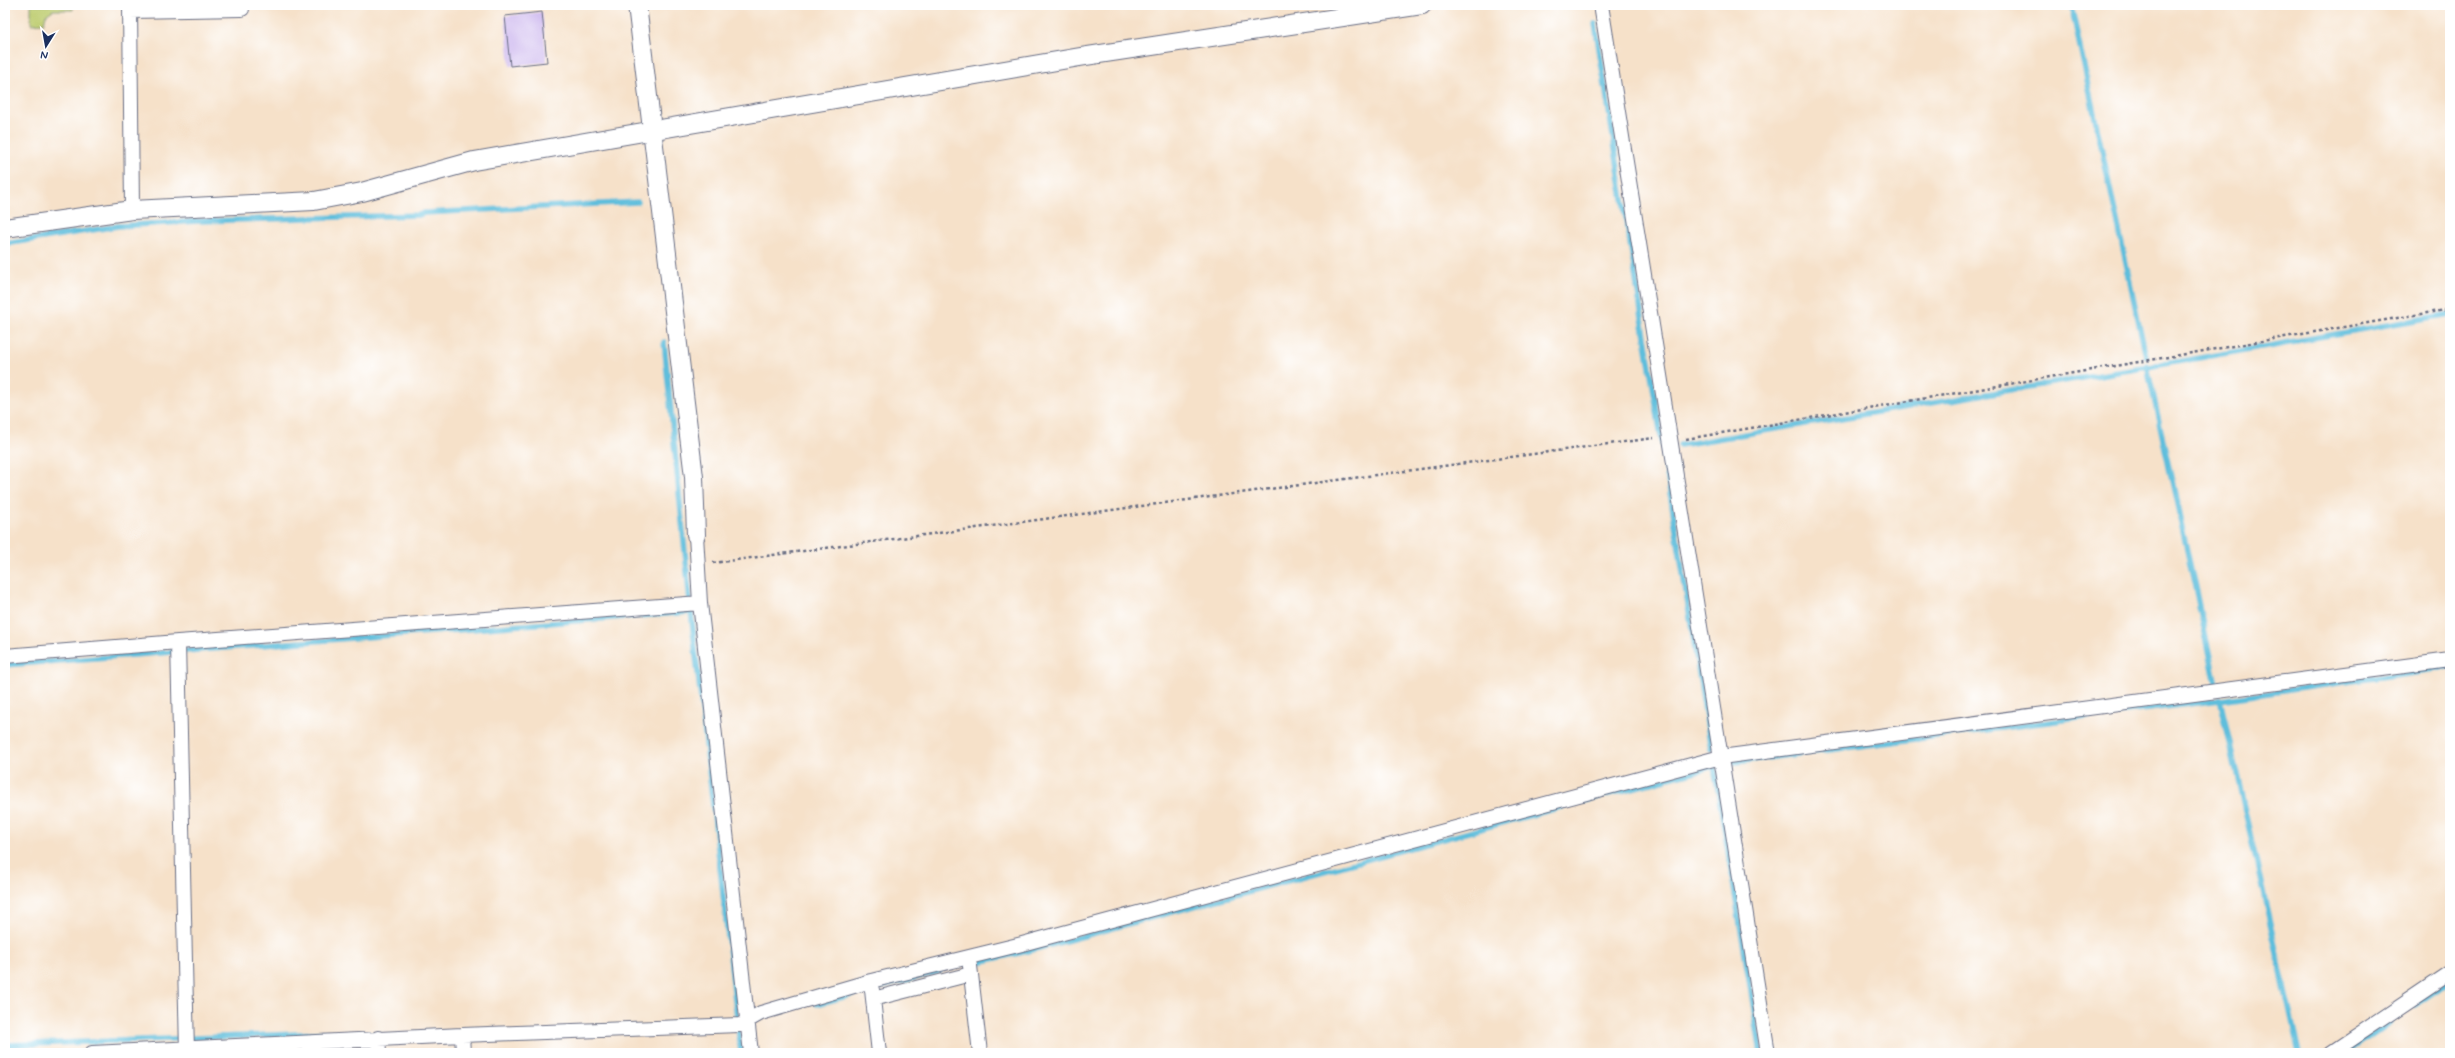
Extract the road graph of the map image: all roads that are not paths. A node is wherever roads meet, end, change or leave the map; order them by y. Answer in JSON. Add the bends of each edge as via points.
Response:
{"nodes":[{"id":1,"x":637,"y":5,"type":"edge"},
{"id":2,"x":1422,"y":5,"type":"edge"},
{"id":3,"x":1601,"y":5,"type":"edge"},
{"id":4,"x":130,"y":8,"type":"edge"},
{"id":5,"x":242,"y":9,"type":"dead end"},
{"id":6,"x":650,"y":130,"type":"junction"},
{"id":7,"x":132,"y":210,"type":"junction"},
{"id":8,"x":5,"y":228,"type":"edge"},
{"id":9,"x":696,"y":535,"type":"joint"},
{"id":10,"x":694,"y":604,"type":"junction"},
{"id":11,"x":178,"y":649,"type":"junction"},
{"id":12,"x":5,"y":656,"type":"edge"},
{"id":13,"x":2450,"y":660,"type":"edge"},
{"id":14,"x":1721,"y":757,"type":"junction"},
{"id":15,"x":970,"y":965,"type":"junction"},
{"id":16,"x":2450,"y":973,"type":"edge"},
{"id":17,"x":872,"y":990,"type":"junction"},
{"id":18,"x":741,"y":1024,"type":"junction"},
{"id":19,"x":462,"y":1035,"type":"junction"},
{"id":20,"x":378,"y":1038,"type":"junction"},
{"id":21,"x":187,"y":1045,"type":"edge"},
{"id":22,"x":92,"y":1053,"type":"edge"},
{"id":23,"x":379,"y":1053,"type":"edge"},
{"id":24,"x":463,"y":1053,"type":"edge"},
{"id":25,"x":751,"y":1053,"type":"edge"},
{"id":26,"x":879,"y":1053,"type":"edge"},
{"id":27,"x":980,"y":1053,"type":"edge"},
{"id":28,"x":1768,"y":1053,"type":"edge"},
{"id":29,"x":2331,"y":1053,"type":"edge"}],
"edges":[{"from":1,"to":6,"type":"street"},
{"from":2,"to":6,"type":"street","via":[[1080,58]]},
{"from":3,"to":14,"type":"street","via":[[1664,440]]},
{"from":4,"to":5,"type":"street"},
{"from":4,"to":7,"type":"street"},
{"from":6,"to":7,"type":"street","via":[[474,161],[362,192],[314,201]]},
{"from":6,"to":9,"type":"street","via":[[694,477]]},
{"from":7,"to":8,"type":"street"},
{"from":9,"to":10,"type":"street"},
{"from":10,"to":11,"type":"street"},
{"from":10,"to":18,"type":"street"},
{"from":11,"to":12,"type":"street"},
{"from":11,"to":21,"type":"street"},
{"from":13,"to":14,"type":"street"},
{"from":14,"to":15,"type":"street","via":[[1022,944]]},
{"from":14,"to":28,"type":"street"},
{"from":15,"to":17,"type":"street"},
{"from":15,"to":27,"type":"street"},
{"from":16,"to":29,"type":"street"},
{"from":17,"to":18,"type":"street","via":[[761,1013]]},
{"from":17,"to":26,"type":"street"},
{"from":18,"to":19,"type":"street"},
{"from":18,"to":25,"type":"street"},
{"from":19,"to":20,"type":"street"},
{"from":19,"to":24,"type":"street"},
{"from":20,"to":21,"type":"street"},
{"from":20,"to":23,"type":"street"},
{"from":21,"to":22,"type":"street"}]}
